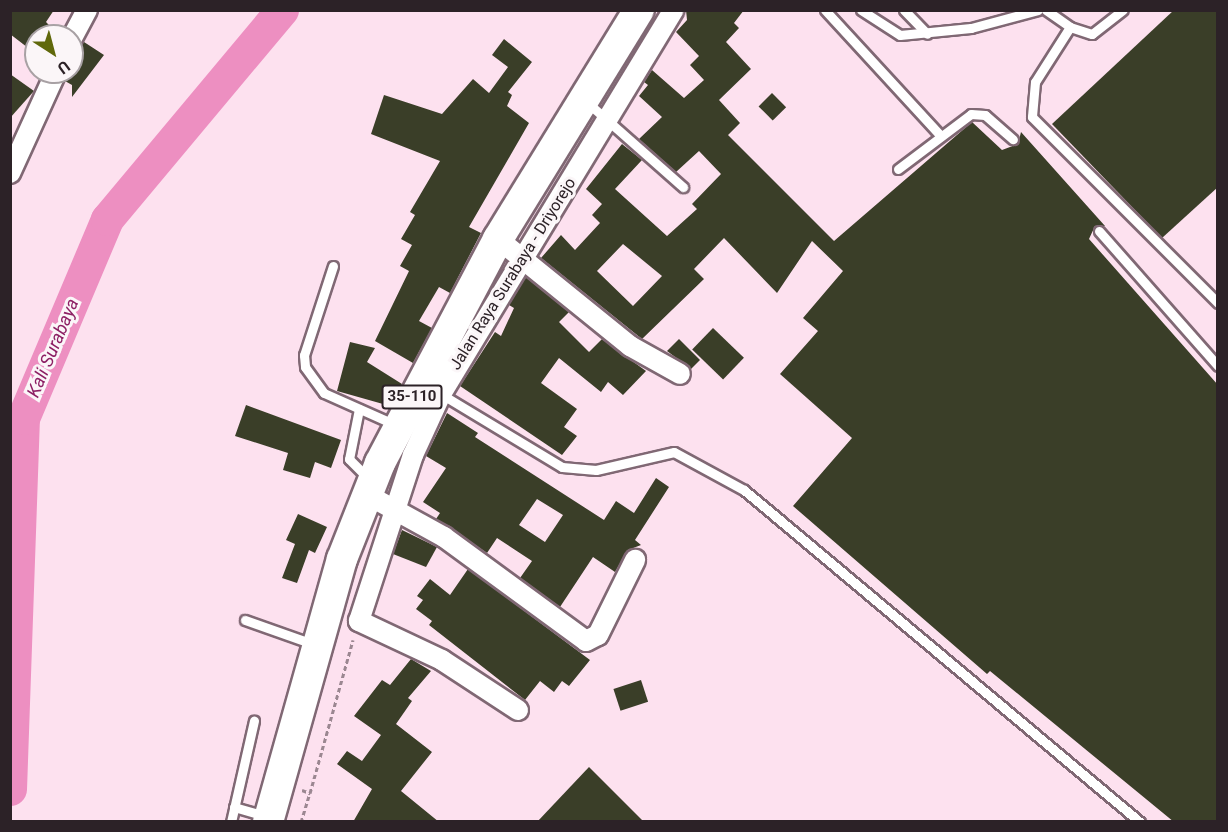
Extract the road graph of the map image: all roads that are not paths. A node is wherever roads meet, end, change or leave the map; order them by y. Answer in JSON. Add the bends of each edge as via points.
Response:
{"nodes":[{"id":1,"x":87,"y":10,"type":"edge"},
{"id":2,"x":639,"y":10,"type":"edge"},
{"id":3,"x":674,"y":10,"type":"edge"},
{"id":4,"x":825,"y":10,"type":"edge"},
{"id":5,"x":861,"y":10,"type":"edge"},
{"id":6,"x":904,"y":10,"type":"edge"},
{"id":7,"x":1038,"y":10,"type":"edge"},
{"id":8,"x":1046,"y":10,"type":"edge"},
{"id":9,"x":1123,"y":10,"type":"edge"},
{"id":10,"x":80,"y":24,"type":"edge"},
{"id":11,"x":1070,"y":27,"type":"junction"},
{"id":12,"x":927,"y":34,"type":"junction"},
{"id":13,"x":51,"y":84,"type":"edge"},
{"id":14,"x":584,"y":100,"type":"junction"},
{"id":15,"x":607,"y":121,"type":"junction"},
{"id":16,"x":939,"y":134,"type":"junction"},
{"id":17,"x":1013,"y":139,"type":"dead end"},
{"id":18,"x":898,"y":169,"type":"dead end"},
{"id":19,"x":10,"y":173,"type":"edge"},
{"id":20,"x":683,"y":187,"type":"dead end"},
{"id":21,"x":1099,"y":231,"type":"dead end"},
{"id":22,"x":498,"y":239,"type":"junction"},
{"id":23,"x":525,"y":256,"type":"junction"},
{"id":24,"x":333,"y":266,"type":"dead end"},
{"id":25,"x":1218,"y":303,"type":"edge"},
{"id":26,"x":1218,"y":366,"type":"edge"},
{"id":27,"x":680,"y":374,"type":"dead end"},
{"id":28,"x":430,"y":387,"type":"junction"},
{"id":29,"x":359,"y":409,"type":"junction"},
{"id":30,"x":398,"y":425,"type":"junction"},
{"id":31,"x":369,"y":488,"type":"junction"},
{"id":32,"x":395,"y":508,"type":"junction"},
{"id":33,"x":342,"y":559,"type":"junction"},
{"id":34,"x":635,"y":560,"type":"dead end"},
{"id":35,"x":374,"y":569,"type":"junction"},
{"id":36,"x":245,"y":620,"type":"dead end"},
{"id":37,"x":318,"y":645,"type":"junction"},
{"id":38,"x":518,"y":710,"type":"dead end"},
{"id":39,"x":254,"y":721,"type":"dead end"},
{"id":40,"x":234,"y":807,"type":"junction"},
{"id":41,"x":268,"y":819,"type":"edge"},
{"id":42,"x":231,"y":822,"type":"edge"},
{"id":43,"x":1140,"y":822,"type":"edge"}],
"edges":[{"from":1,"to":10,"type":"street"},
{"from":2,"to":14,"type":"main road","name":"Jalan Raya Surabaya - Driyorejo","number":"35-110"},
{"from":3,"to":15,"type":"street","name":"Jalan Raya Surabaya - Driyorejo"},
{"from":4,"to":16,"type":"lane"},
{"from":5,"to":12,"type":"lane","via":[[891,33]]},
{"from":6,"to":12,"type":"lane"},
{"from":7,"to":12,"type":"lane"},
{"from":8,"to":11,"type":"lane"},
{"from":9,"to":11,"type":"lane","via":[[1092,34]]},
{"from":11,"to":25,"type":"lane","via":[[1035,82],[1032,117]]},
{"from":13,"to":19,"type":"street"},
{"from":14,"to":15,"type":"lane"},
{"from":14,"to":22,"type":"main road","name":"Jalan Raya Surabaya - Driyorejo","number":"35-110"},
{"from":15,"to":20,"type":"lane"},
{"from":15,"to":23,"type":"street","name":"Jalan Raya Surabaya - Driyorejo"},
{"from":16,"to":17,"type":"lane","via":[[977,112]]},
{"from":16,"to":18,"type":"lane"},
{"from":21,"to":26,"type":"lane"},
{"from":22,"to":23,"type":"street"},
{"from":22,"to":28,"type":"main road","name":"Jalan Raya Surabaya - Driyorejo","number":"35-110"},
{"from":23,"to":27,"type":"street","via":[[630,346]]},
{"from":23,"to":28,"type":"street","name":"Jalan Raya Surabaya - Driyorejo"},
{"from":24,"to":29,"type":"lane","via":[[304,355],[305,367],[324,393]]},
{"from":28,"to":30,"type":"main road","name":"Jalan Raya Surabaya - Driyorejo","number":"35-110"},
{"from":28,"to":32,"type":"street","name":"Jalan Raya Surabaya - Driyorejo"},
{"from":28,"to":43,"type":"lane","via":[[562,467],[596,471],[674,452],[744,490]]},
{"from":29,"to":30,"type":"lane"},
{"from":29,"to":31,"type":"lane","via":[[349,459]]},
{"from":30,"to":31,"type":"main road","name":"Jalan Raya Surabaya - Driyorejo","number":"35-110"},
{"from":31,"to":32,"type":"street"},
{"from":31,"to":33,"type":"main road","name":"Jalan Raya Surabaya - Driyorejo","number":"35-110"},
{"from":32,"to":34,"type":"street","via":[[444,537],[586,641],[598,635]]},
{"from":32,"to":35,"type":"street","name":"Jalan Raya Surabaya - Driyorejo"},
{"from":33,"to":35,"type":"street"},
{"from":33,"to":37,"type":"main road","name":"Jalan Raya Surabaya - Driyorejo","number":"35-110"},
{"from":35,"to":38,"type":"street","name":"Jalan Raya Surabaya - Driyorejo","via":[[359,621],[442,660]]},
{"from":36,"to":37,"type":"lane"},
{"from":37,"to":41,"type":"main road","name":"Jalan Raya Surabaya - Driyorejo","number":"35-110"},
{"from":39,"to":40,"type":"lane"},
{"from":40,"to":41,"type":"lane"},
{"from":40,"to":42,"type":"lane"}]}
